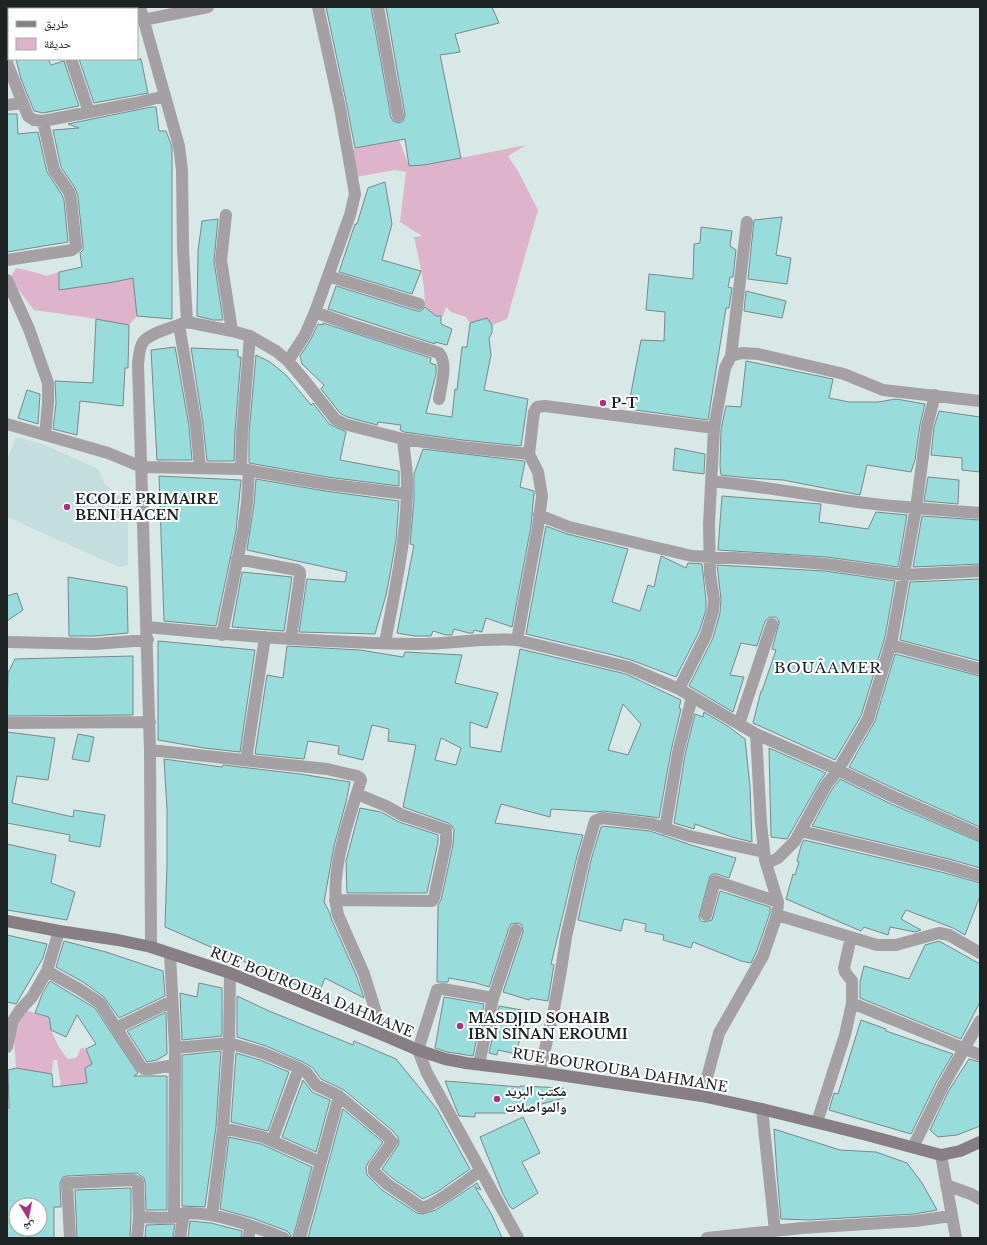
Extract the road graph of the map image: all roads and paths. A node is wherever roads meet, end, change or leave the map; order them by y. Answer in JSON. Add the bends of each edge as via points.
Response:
{"nodes":[{"id":1,"x":140,"y":7,"type":"edge"},
{"id":2,"x":208,"y":7,"type":"edge"},
{"id":3,"x":318,"y":7,"type":"edge"},
{"id":4,"x":378,"y":7,"type":"edge"},
{"id":5,"x":142,"y":26,"type":"edge"},
{"id":6,"x":71,"y":60,"type":"edge"},
{"id":7,"x":7,"y":63,"type":"edge"},
{"id":8,"x":165,"y":96,"type":"junction"},
{"id":9,"x":23,"y":102,"type":"junction"},
{"id":10,"x":7,"y":105,"type":"edge"},
{"id":11,"x":89,"y":112,"type":"junction"},
{"id":12,"x":398,"y":116,"type":"dead end"},
{"id":13,"x":43,"y":120,"type":"junction"},
{"id":14,"x":226,"y":215,"type":"dead end"},
{"id":15,"x":747,"y":222,"type":"dead end"},
{"id":16,"x":7,"y":260,"type":"edge"},
{"id":17,"x":328,"y":276,"type":"junction"},
{"id":18,"x":7,"y":280,"type":"edge"},
{"id":19,"x":419,"y":304,"type":"dead end"},
{"id":20,"x":315,"y":312,"type":"junction"},
{"id":21,"x":183,"y":324,"type":"junction"},
{"id":22,"x":232,"y":331,"type":"junction"},
{"id":23,"x":250,"y":336,"type":"junction"},
{"id":24,"x":732,"y":356,"type":"junction"},
{"id":25,"x":288,"y":361,"type":"junction"},
{"id":26,"x":935,"y":395,"type":"junction"},
{"id":27,"x":439,"y":399,"type":"dead end"},
{"id":28,"x":980,"y":401,"type":"edge"},
{"id":29,"x":7,"y":424,"type":"edge"},
{"id":30,"x":714,"y":428,"type":"junction"},
{"id":31,"x":45,"y":435,"type":"junction"},
{"id":32,"x":403,"y":439,"type":"junction"},
{"id":33,"x":530,"y":454,"type":"junction"},
{"id":34,"x":142,"y":467,"type":"junction"},
{"id":35,"x":200,"y":468,"type":"junction"},
{"id":36,"x":245,"y":470,"type":"junction"},
{"id":37,"x":711,"y":481,"type":"junction"},
{"id":38,"x":406,"y":494,"type":"junction"},
{"id":39,"x":916,"y":508,"type":"junction"},
{"id":40,"x":980,"y":513,"type":"edge"},
{"id":41,"x":539,"y":516,"type":"junction"},
{"id":42,"x":710,"y":557,"type":"junction"},
{"id":43,"x":237,"y":559,"type":"junction"},
{"id":44,"x":980,"y":571,"type":"edge"},
{"id":45,"x":904,"y":574,"type":"junction"},
{"id":46,"x":772,"y":624,"type":"dead end"},
{"id":47,"x":147,"y":627,"type":"junction"},
{"id":48,"x":222,"y":635,"type":"junction"},
{"id":49,"x":265,"y":637,"type":"junction"},
{"id":50,"x":291,"y":638,"type":"junction"},
{"id":51,"x":148,"y":640,"type":"junction"},
{"id":52,"x":517,"y":640,"type":"junction"},
{"id":53,"x":7,"y":642,"type":"edge"},
{"id":54,"x":385,"y":642,"type":"junction"},
{"id":55,"x":891,"y":645,"type":"junction"},
{"id":56,"x":980,"y":669,"type":"edge"},
{"id":57,"x":680,"y":689,"type":"junction"},
{"id":58,"x":692,"y":697,"type":"junction"},
{"id":59,"x":150,"y":722,"type":"junction"},
{"id":60,"x":7,"y":723,"type":"edge"},
{"id":61,"x":739,"y":724,"type":"junction"},
{"id":62,"x":756,"y":734,"type":"junction"},
{"id":63,"x":150,"y":750,"type":"junction"},
{"id":64,"x":246,"y":760,"type":"junction"},
{"id":65,"x":838,"y":770,"type":"junction"},
{"id":66,"x":357,"y":794,"type":"junction"},
{"id":67,"x":665,"y":829,"type":"junction"},
{"id":68,"x":801,"y":831,"type":"junction"},
{"id":69,"x":980,"y":835,"type":"edge"},
{"id":70,"x":764,"y":852,"type":"junction"},
{"id":71,"x":766,"y":864,"type":"junction"},
{"id":72,"x":980,"y":876,"type":"edge"},
{"id":73,"x":335,"y":900,"type":"junction"},
{"id":74,"x":778,"y":902,"type":"junction"},
{"id":75,"x":706,"y":914,"type":"dead end"},
{"id":76,"x":777,"y":915,"type":"junction"},
{"id":77,"x":7,"y":921,"type":"edge"},
{"id":78,"x":516,"y":930,"type":"dead end"},
{"id":79,"x":59,"y":931,"type":"junction"},
{"id":80,"x":851,"y":937,"type":"junction"},
{"id":81,"x":151,"y":947,"type":"junction"},
{"id":82,"x":980,"y":953,"type":"edge"},
{"id":83,"x":170,"y":954,"type":"junction"},
{"id":84,"x":47,"y":971,"type":"junction"},
{"id":85,"x":230,"y":973,"type":"junction"},
{"id":86,"x":493,"y":998,"type":"junction"},
{"id":87,"x":172,"y":1001,"type":"junction"},
{"id":88,"x":852,"y":1003,"type":"junction"},
{"id":89,"x":980,"y":1021,"type":"edge"},
{"id":90,"x":116,"y":1028,"type":"junction"},
{"id":91,"x":383,"y":1035,"type":"junction"},
{"id":92,"x":229,"y":1043,"type":"junction"},
{"id":93,"x":7,"y":1048,"type":"edge"},
{"id":94,"x":175,"y":1048,"type":"junction"},
{"id":95,"x":964,"y":1048,"type":"junction"},
{"id":96,"x":418,"y":1050,"type":"junction"},
{"id":97,"x":980,"y":1055,"type":"edge"},
{"id":98,"x":479,"y":1064,"type":"junction"},
{"id":99,"x":175,"y":1065,"type":"junction"},
{"id":100,"x":300,"y":1068,"type":"junction"},
{"id":101,"x":540,"y":1072,"type":"junction"},
{"id":102,"x":339,"y":1096,"type":"junction"},
{"id":103,"x":702,"y":1096,"type":"junction"},
{"id":104,"x":762,"y":1109,"type":"junction"},
{"id":105,"x":816,"y":1122,"type":"junction"},
{"id":106,"x":223,"y":1128,"type":"junction"},
{"id":107,"x":272,"y":1142,"type":"junction"},
{"id":108,"x":980,"y":1142,"type":"edge"},
{"id":109,"x":913,"y":1147,"type":"junction"},
{"id":110,"x":941,"y":1155,"type":"junction"},
{"id":111,"x":320,"y":1162,"type":"junction"},
{"id":112,"x":480,"y":1171,"type":"junction"},
{"id":113,"x":946,"y":1185,"type":"junction"},
{"id":114,"x":980,"y":1199,"type":"edge"},
{"id":115,"x":179,"y":1215,"type":"junction"},
{"id":116,"x":212,"y":1215,"type":"junction"},
{"id":117,"x":951,"y":1216,"type":"junction"},
{"id":118,"x":140,"y":1217,"type":"junction"},
{"id":119,"x":251,"y":1226,"type":"junction"},
{"id":120,"x":838,"y":1226,"type":"junction"},
{"id":121,"x":775,"y":1231,"type":"junction"},
{"id":122,"x":801,"y":1233,"type":"edge"},
{"id":123,"x":70,"y":1238,"type":"edge"},
{"id":124,"x":137,"y":1238,"type":"edge"},
{"id":125,"x":180,"y":1238,"type":"edge"},
{"id":126,"x":248,"y":1238,"type":"edge"},
{"id":127,"x":284,"y":1238,"type":"edge"},
{"id":128,"x":300,"y":1238,"type":"edge"},
{"id":129,"x":518,"y":1238,"type":"edge"},
{"id":130,"x":715,"y":1238,"type":"edge"},
{"id":131,"x":835,"y":1238,"type":"edge"},
{"id":132,"x":956,"y":1238,"type":"edge"}],
"edges":[{"from":1,"to":5,"type":"street"},
{"from":2,"to":5,"type":"street"},
{"from":3,"to":17,"type":"street","via":[[355,194]]},
{"from":4,"to":12,"type":"street"},
{"from":5,"to":8,"type":"street"},
{"from":6,"to":11,"type":"street"},
{"from":7,"to":9,"type":"street"},
{"from":8,"to":11,"type":"street"},
{"from":8,"to":21,"type":"street","via":[[179,146],[182,170]]},
{"from":9,"to":10,"type":"street"},
{"from":9,"to":13,"type":"street","via":[[31,119]]},
{"from":11,"to":13,"type":"street"},
{"from":13,"to":16,"type":"street","via":[[54,170],[71,198],[76,247],[72,250]]},
{"from":14,"to":22,"type":"street","via":[[221,260]]},
{"from":15,"to":24,"type":"street"},
{"from":17,"to":19,"type":"street"},
{"from":17,"to":20,"type":"street"},
{"from":18,"to":31,"type":"street","via":[[29,329],[48,383]]},
{"from":20,"to":25,"type":"street"},
{"from":20,"to":27,"type":"street","via":[[439,354],[444,366]]},
{"from":21,"to":22,"type":"street"},
{"from":21,"to":34,"type":"street","via":[[149,337],[140,351],[138,364]]},
{"from":21,"to":35,"type":"street"},
{"from":22,"to":23,"type":"street"},
{"from":23,"to":25,"type":"street"},
{"from":23,"to":36,"type":"street","via":[[242,433]]},
{"from":24,"to":26,"type":"street","via":[[742,353],[758,354],[844,374],[884,390]]},
{"from":24,"to":30,"type":"street","via":[[725,368]]},
{"from":25,"to":32,"type":"street","via":[[335,419],[344,424]]},
{"from":26,"to":28,"type":"street"},
{"from":26,"to":39,"type":"street","via":[[927,426]]},
{"from":29,"to":31,"type":"street"},
{"from":30,"to":33,"type":"street","via":[[537,407],[534,412]]},
{"from":30,"to":37,"type":"street"},
{"from":31,"to":34,"type":"street"},
{"from":32,"to":33,"type":"street"},
{"from":32,"to":38,"type":"street"},
{"from":33,"to":41,"type":"street","via":[[540,482],[542,496]]},
{"from":34,"to":35,"type":"street"},
{"from":34,"to":47,"type":"street"},
{"from":35,"to":36,"type":"street"},
{"from":36,"to":38,"type":"street"},
{"from":36,"to":43,"type":"street","via":[[247,503]]},
{"from":37,"to":39,"type":"street"},
{"from":37,"to":42,"type":"street"},
{"from":38,"to":54,"type":"street","via":[[402,556]]},
{"from":39,"to":40,"type":"street"},
{"from":39,"to":45,"type":"street"},
{"from":41,"to":42,"type":"street","via":[[610,538],[692,556]]},
{"from":41,"to":52,"type":"street"},
{"from":42,"to":45,"type":"street","via":[[826,564]]},
{"from":42,"to":57,"type":"street","via":[[713,611],[706,635]]},
{"from":43,"to":48,"type":"street"},
{"from":43,"to":50,"type":"street","via":[[300,572]]},
{"from":44,"to":45,"type":"street"},
{"from":45,"to":55,"type":"street"},
{"from":46,"to":61,"type":"street"},
{"from":47,"to":48,"type":"street"},
{"from":47,"to":51,"type":"street"},
{"from":48,"to":49,"type":"street"},
{"from":49,"to":50,"type":"street"},
{"from":49,"to":64,"type":"street"},
{"from":50,"to":54,"type":"street"},
{"from":51,"to":53,"type":"street","via":[[94,644]]},
{"from":51,"to":59,"type":"street"},
{"from":52,"to":54,"type":"street","via":[[412,644]]},
{"from":52,"to":57,"type":"street","via":[[628,667]]},
{"from":55,"to":56,"type":"street"},
{"from":55,"to":65,"type":"street","via":[[868,719]]},
{"from":57,"to":58,"type":"street"},
{"from":58,"to":61,"type":"street"},
{"from":58,"to":67,"type":"street","via":[[678,753]]},
{"from":59,"to":60,"type":"street"},
{"from":59,"to":63,"type":"street"},
{"from":61,"to":62,"type":"street"},
{"from":62,"to":65,"type":"street"},
{"from":62,"to":70,"type":"street"},
{"from":63,"to":64,"type":"street"},
{"from":63,"to":81,"type":"street"},
{"from":64,"to":66,"type":"street","via":[[357,776],[361,780]]},
{"from":65,"to":68,"type":"street","via":[[826,785]]},
{"from":65,"to":69,"type":"street"},
{"from":66,"to":73,"type":"street","via":[[341,846]]},
{"from":66,"to":73,"type":"street","via":[[402,815],[444,829],[447,833],[446,843],[432,901]]},
{"from":67,"to":70,"type":"street"},
{"from":67,"to":101,"type":"street","via":[[641,822],[602,818],[595,821],[566,937],[562,970]]},
{"from":68,"to":71,"type":"street","via":[[787,850]]},
{"from":68,"to":72,"type":"street"},
{"from":70,"to":71,"type":"street"},
{"from":71,"to":74,"type":"street"},
{"from":73,"to":91,"type":"street","via":[[338,915],[364,974]]},
{"from":74,"to":75,"type":"street","via":[[715,881]]},
{"from":74,"to":76,"type":"street"},
{"from":76,"to":80,"type":"street"},
{"from":76,"to":103,"type":"street","via":[[763,956],[718,1033]]},
{"from":77,"to":79,"type":"street","name":"RUE BOUROUBA DAHMANE"},
{"from":78,"to":86,"type":"street"},
{"from":79,"to":81,"type":"street","name":"RUE BOUROUBA DAHMANE"},
{"from":79,"to":84,"type":"street"},
{"from":80,"to":82,"type":"street","via":[[877,945],[896,945],[938,933],[949,935]]},
{"from":80,"to":88,"type":"street","via":[[844,968],[852,981]]},
{"from":81,"to":83,"type":"street","name":"RUE BOUROUBA DAHMANE"},
{"from":83,"to":85,"type":"street","name":"RUE BOUROUBA DAHMANE"},
{"from":83,"to":87,"type":"street"},
{"from":84,"to":90,"type":"street","via":[[100,1003]]},
{"from":84,"to":93,"type":"street","via":[[13,1022]]},
{"from":85,"to":91,"type":"street","name":"RUE BOUROUBA DAHMANE"},
{"from":85,"to":92,"type":"street"},
{"from":86,"to":96,"type":"street","via":[[437,990]]},
{"from":86,"to":98,"type":"street"},
{"from":87,"to":90,"type":"street"},
{"from":87,"to":94,"type":"street"},
{"from":88,"to":95,"type":"street"},
{"from":88,"to":105,"type":"street","via":[[845,1035]]},
{"from":89,"to":95,"type":"street"},
{"from":90,"to":99,"type":"street","via":[[144,1069]]},
{"from":91,"to":96,"type":"street","name":"RUE BOUROUBA DAHMANE"},
{"from":92,"to":94,"type":"street"},
{"from":92,"to":100,"type":"street","via":[[264,1053]]},
{"from":92,"to":106,"type":"street"},
{"from":94,"to":99,"type":"street"},
{"from":95,"to":97,"type":"street"},
{"from":95,"to":109,"type":"street"},
{"from":96,"to":98,"type":"street","name":"RUE BOUROUBA DAHMANE","via":[[445,1059]]},
{"from":96,"to":112,"type":"street","via":[[427,1073]]},
{"from":98,"to":101,"type":"street","name":"RUE BOUROUBA DAHMANE"},
{"from":99,"to":115,"type":"street"},
{"from":100,"to":102,"type":"street","via":[[316,1085]]},
{"from":100,"to":107,"type":"street"},
{"from":101,"to":103,"type":"street","name":"RUE BOUROUBA DAHMANE"},
{"from":102,"to":111,"type":"street"},
{"from":102,"to":112,"type":"street","via":[[392,1142],[374,1167],[374,1172],[421,1207],[435,1202]]},
{"from":103,"to":104,"type":"street","name":"RUE BOUROUBA DAHMANE"},
{"from":104,"to":105,"type":"street","name":"RUE BOUROUBA DAHMANE"},
{"from":104,"to":121,"type":"street"},
{"from":105,"to":109,"type":"street","name":"RUE BOUROUBA DAHMANE"},
{"from":106,"to":107,"type":"street","via":[[253,1134]]},
{"from":106,"to":116,"type":"street"},
{"from":107,"to":111,"type":"street"},
{"from":108,"to":110,"type":"street","name":"RUE BOUROUBA DAHMANE","via":[[960,1151]]},
{"from":109,"to":110,"type":"street","name":"RUE BOUROUBA DAHMANE"},
{"from":110,"to":113,"type":"street"},
{"from":111,"to":128,"type":"street"},
{"from":112,"to":129,"type":"street"},
{"from":113,"to":114,"type":"street"},
{"from":113,"to":117,"type":"street"},
{"from":115,"to":116,"type":"street"},
{"from":115,"to":118,"type":"street"},
{"from":115,"to":125,"type":"street"},
{"from":116,"to":119,"type":"street"},
{"from":117,"to":120,"type":"street"},
{"from":117,"to":132,"type":"street"},
{"from":118,"to":123,"type":"street","via":[[136,1181],[67,1183]]},
{"from":118,"to":124,"type":"street"},
{"from":119,"to":126,"type":"street"},
{"from":119,"to":127,"type":"street"},
{"from":120,"to":122,"type":"street"},
{"from":120,"to":131,"type":"street"},
{"from":121,"to":122,"type":"street"},
{"from":121,"to":130,"type":"street"}]}
